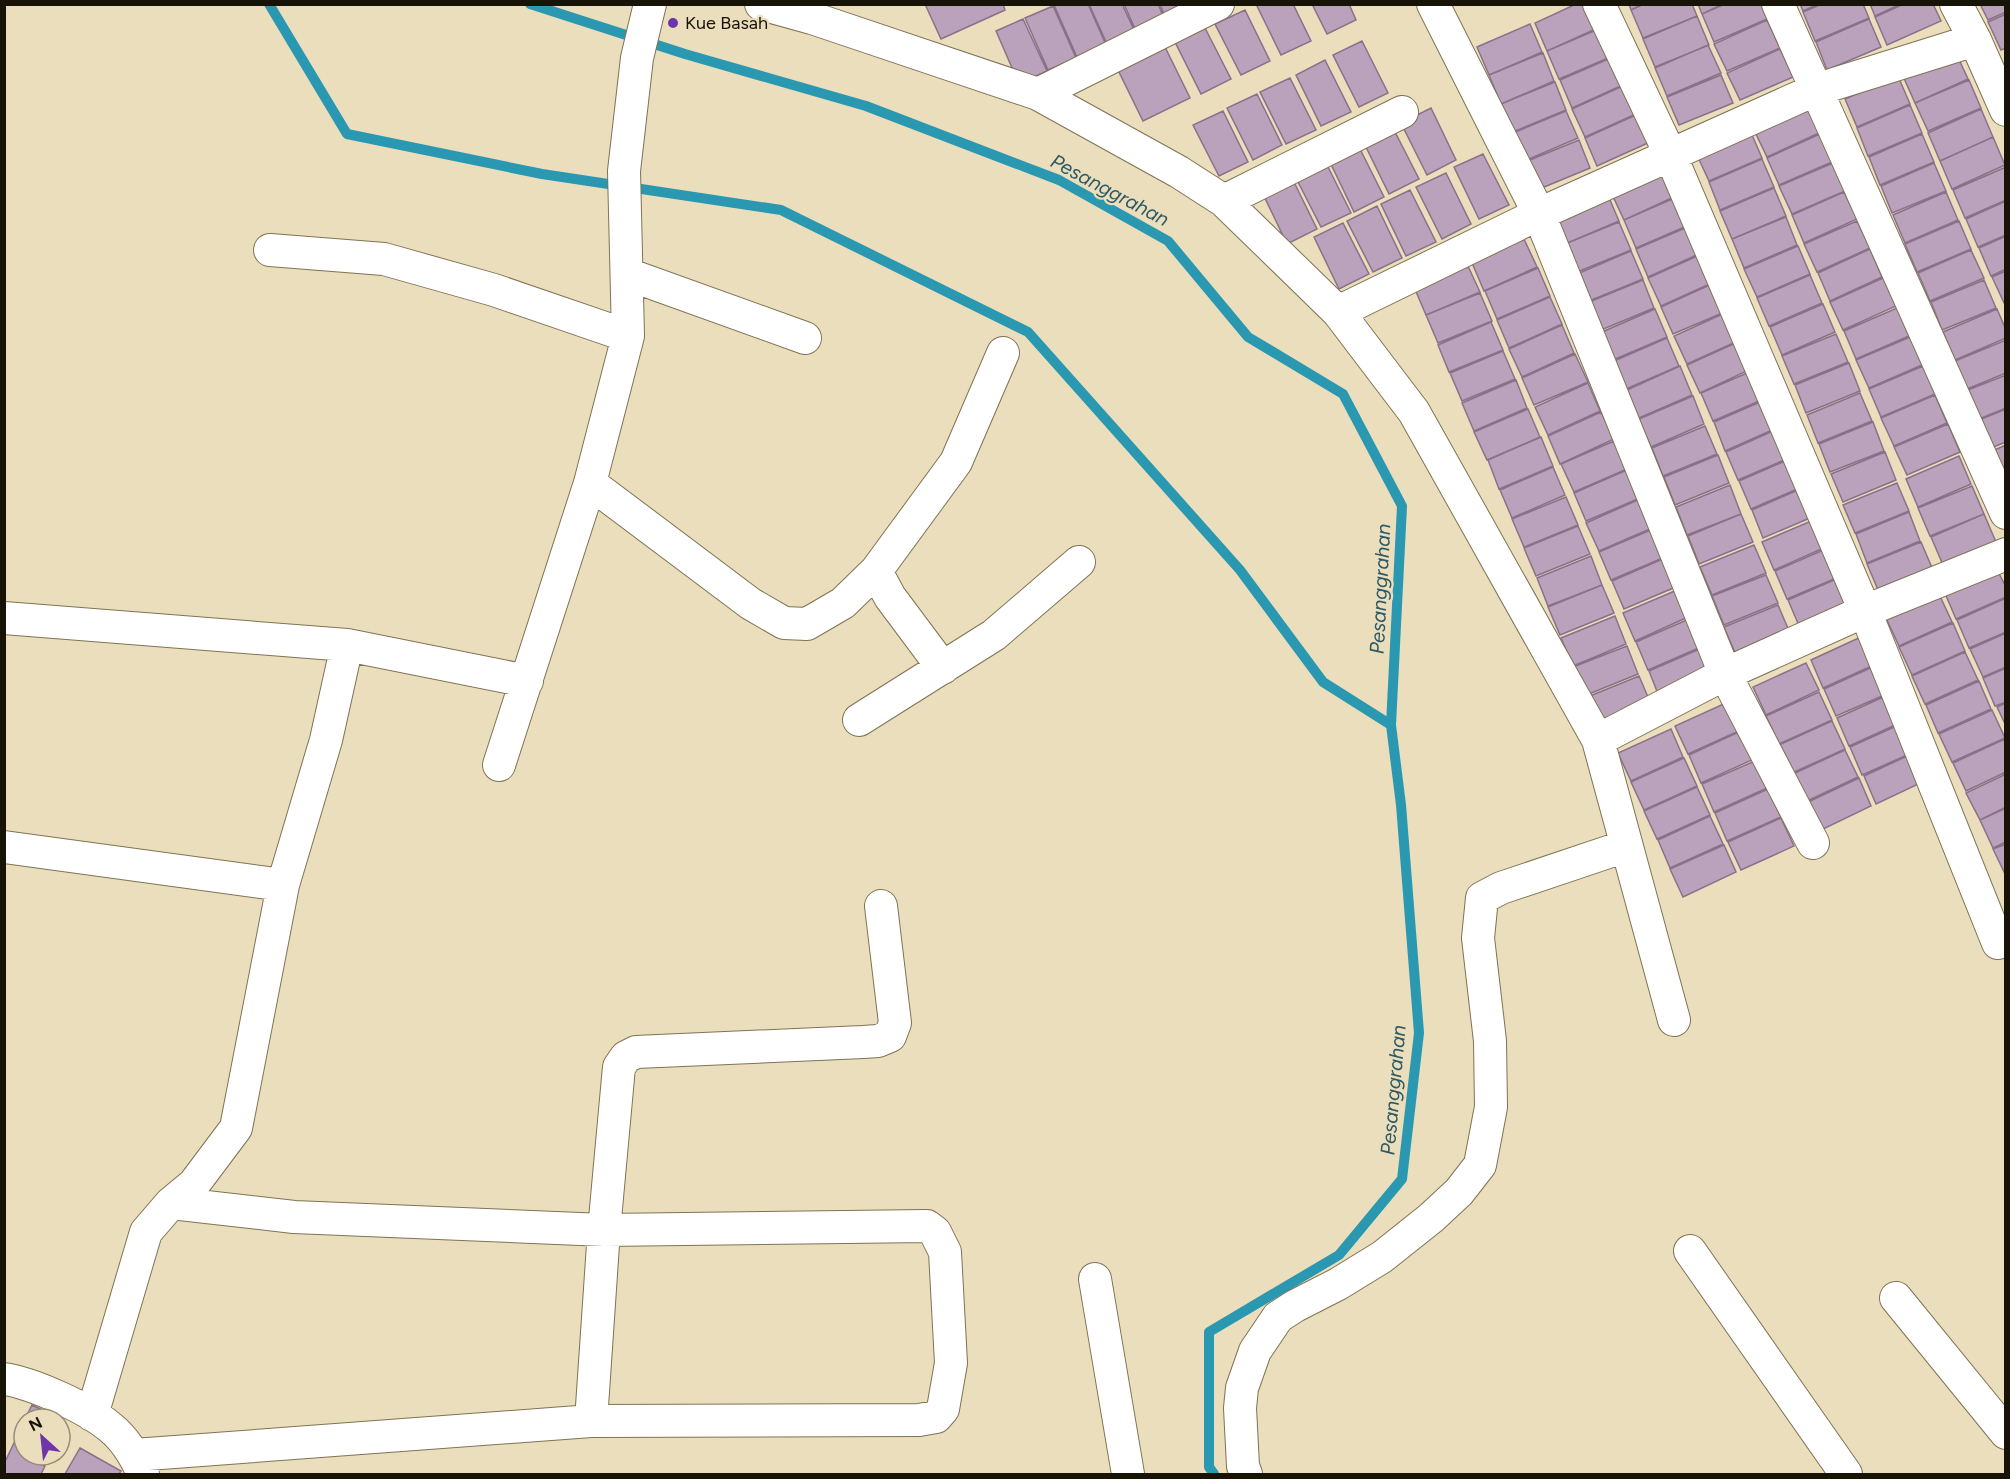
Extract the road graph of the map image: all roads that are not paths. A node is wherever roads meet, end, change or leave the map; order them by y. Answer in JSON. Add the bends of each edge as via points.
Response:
{"nodes":[{"id":1,"x":761,"y":4,"type":"edge"},
{"id":2,"x":841,"y":4,"type":"edge"},
{"id":3,"x":1218,"y":4,"type":"edge"},
{"id":4,"x":1433,"y":4,"type":"edge"},
{"id":5,"x":1599,"y":4,"type":"edge"},
{"id":6,"x":1778,"y":4,"type":"edge"},
{"id":7,"x":1956,"y":4,"type":"edge"},
{"id":8,"x":648,"y":13,"type":"edge"},
{"id":9,"x":812,"y":18,"type":"junction"},
{"id":10,"x":1975,"y":40,"type":"junction"},
{"id":11,"x":1815,"y":90,"type":"junction"},
{"id":12,"x":1038,"y":93,"type":"junction"},
{"id":13,"x":2006,"y":110,"type":"edge"},
{"id":14,"x":1402,"y":112,"type":"dead end"},
{"id":15,"x":1670,"y":154,"type":"junction"},
{"id":16,"x":1224,"y":201,"type":"junction"},
{"id":17,"x":1539,"y":214,"type":"junction"},
{"id":18,"x":270,"y":250,"type":"dead end"},
{"id":19,"x":627,"y":274,"type":"junction"},
{"id":20,"x":1338,"y":312,"type":"junction"},
{"id":21,"x":628,"y":336,"type":"junction"},
{"id":22,"x":805,"y":338,"type":"dead end"},
{"id":23,"x":1003,"y":353,"type":"dead end"},
{"id":24,"x":590,"y":483,"type":"junction"},
{"id":25,"x":2006,"y":513,"type":"edge"},
{"id":26,"x":2006,"y":554,"type":"edge"},
{"id":27,"x":1079,"y":562,"type":"dead end"},
{"id":28,"x":876,"y":571,"type":"junction"},
{"id":29,"x":1865,"y":611,"type":"junction"},
{"id":30,"x":4,"y":618,"type":"edge"},
{"id":31,"x":347,"y":645,"type":"junction"},
{"id":32,"x":943,"y":668,"type":"junction"},
{"id":33,"x":1725,"y":674,"type":"junction"},
{"id":34,"x":527,"y":681,"type":"junction"},
{"id":35,"x":859,"y":720,"type":"dead end"},
{"id":36,"x":1598,"y":740,"type":"junction"},
{"id":37,"x":499,"y":765,"type":"dead end"},
{"id":38,"x":1813,"y":843,"type":"dead end"},
{"id":39,"x":1626,"y":846,"type":"junction"},
{"id":40,"x":4,"y":847,"type":"edge"},
{"id":41,"x":283,"y":885,"type":"junction"},
{"id":42,"x":881,"y":906,"type":"dead end"},
{"id":43,"x":1998,"y":943,"type":"dead end"},
{"id":44,"x":1674,"y":1020,"type":"dead end"},
{"id":45,"x":171,"y":1203,"type":"junction"},
{"id":46,"x":604,"y":1230,"type":"junction"},
{"id":47,"x":1690,"y":1251,"type":"dead end"},
{"id":48,"x":1095,"y":1279,"type":"dead end"},
{"id":49,"x":1896,"y":1298,"type":"dead end"},
{"id":50,"x":4,"y":1378,"type":"edge"},
{"id":51,"x":92,"y":1415,"type":"junction"},
{"id":52,"x":591,"y":1421,"type":"junction"},
{"id":53,"x":2006,"y":1434,"type":"edge"},
{"id":54,"x":139,"y":1465,"type":"edge"},
{"id":55,"x":1128,"y":1474,"type":"edge"},
{"id":56,"x":1246,"y":1474,"type":"edge"},
{"id":57,"x":1846,"y":1474,"type":"edge"}],
"edges":[{"from":1,"to":9,"type":"street"},
{"from":2,"to":9,"type":"street"},
{"from":3,"to":12,"type":"street"},
{"from":4,"to":17,"type":"street"},
{"from":5,"to":15,"type":"street"},
{"from":6,"to":11,"type":"street"},
{"from":7,"to":10,"type":"street"},
{"from":8,"to":19,"type":"street","via":[[637,58],[624,171]]},
{"from":9,"to":12,"type":"street"},
{"from":10,"to":11,"type":"street"},
{"from":10,"to":13,"type":"street"},
{"from":11,"to":15,"type":"street"},
{"from":11,"to":25,"type":"street"},
{"from":12,"to":16,"type":"street"},
{"from":14,"to":16,"type":"street"},
{"from":15,"to":17,"type":"street"},
{"from":15,"to":29,"type":"street"},
{"from":16,"to":20,"type":"street"},
{"from":17,"to":20,"type":"street"},
{"from":17,"to":33,"type":"street"},
{"from":18,"to":21,"type":"street","via":[[384,259],[494,290]]},
{"from":19,"to":21,"type":"street"},
{"from":19,"to":22,"type":"street"},
{"from":20,"to":36,"type":"street","via":[[1414,412]]},
{"from":21,"to":24,"type":"street"},
{"from":23,"to":28,"type":"street","via":[[956,462]]},
{"from":24,"to":28,"type":"street","via":[[751,604],[784,623],[807,624],[843,603]]},
{"from":24,"to":34,"type":"street"},
{"from":26,"to":29,"type":"street"},
{"from":27,"to":32,"type":"street","via":[[994,635]]},
{"from":28,"to":32,"type":"street","via":[[890,597]]},
{"from":29,"to":33,"type":"street"},
{"from":29,"to":43,"type":"street"},
{"from":30,"to":31,"type":"street"},
{"from":31,"to":34,"type":"street"},
{"from":31,"to":41,"type":"street","via":[[326,740]]},
{"from":32,"to":35,"type":"street"},
{"from":33,"to":36,"type":"street"},
{"from":33,"to":38,"type":"street"},
{"from":34,"to":37,"type":"street"},
{"from":36,"to":39,"type":"street"},
{"from":39,"to":44,"type":"street"},
{"from":39,"to":56,"type":"street","via":[[1482,898],[1478,938],[1490,1041],[1491,1107],[1480,1165],[1458,1192],[1413,1233],[1382,1257],[1278,1317],[1264,1335],[1242,1388]]},
{"from":40,"to":41,"type":"street"},
{"from":41,"to":45,"type":"street","via":[[236,1128],[194,1184]]},
{"from":42,"to":46,"type":"street","via":[[895,1023],[890,1036],[878,1041],[636,1052],[626,1057],[619,1067]]},
{"from":45,"to":46,"type":"street","via":[[294,1217]]},
{"from":45,"to":51,"type":"street","via":[[146,1232]]},
{"from":46,"to":52,"type":"street"},
{"from":46,"to":52,"type":"street","via":[[927,1226],[935,1232],[945,1252],[951,1364],[943,1409],[936,1417],[920,1420]]},
{"from":47,"to":57,"type":"street"},
{"from":48,"to":55,"type":"street"},
{"from":49,"to":53,"type":"street"},
{"from":50,"to":51,"type":"street","via":[[46,1392]]},
{"from":51,"to":54,"type":"street","via":[[112,1429]]},
{"from":52,"to":54,"type":"street"}]}
